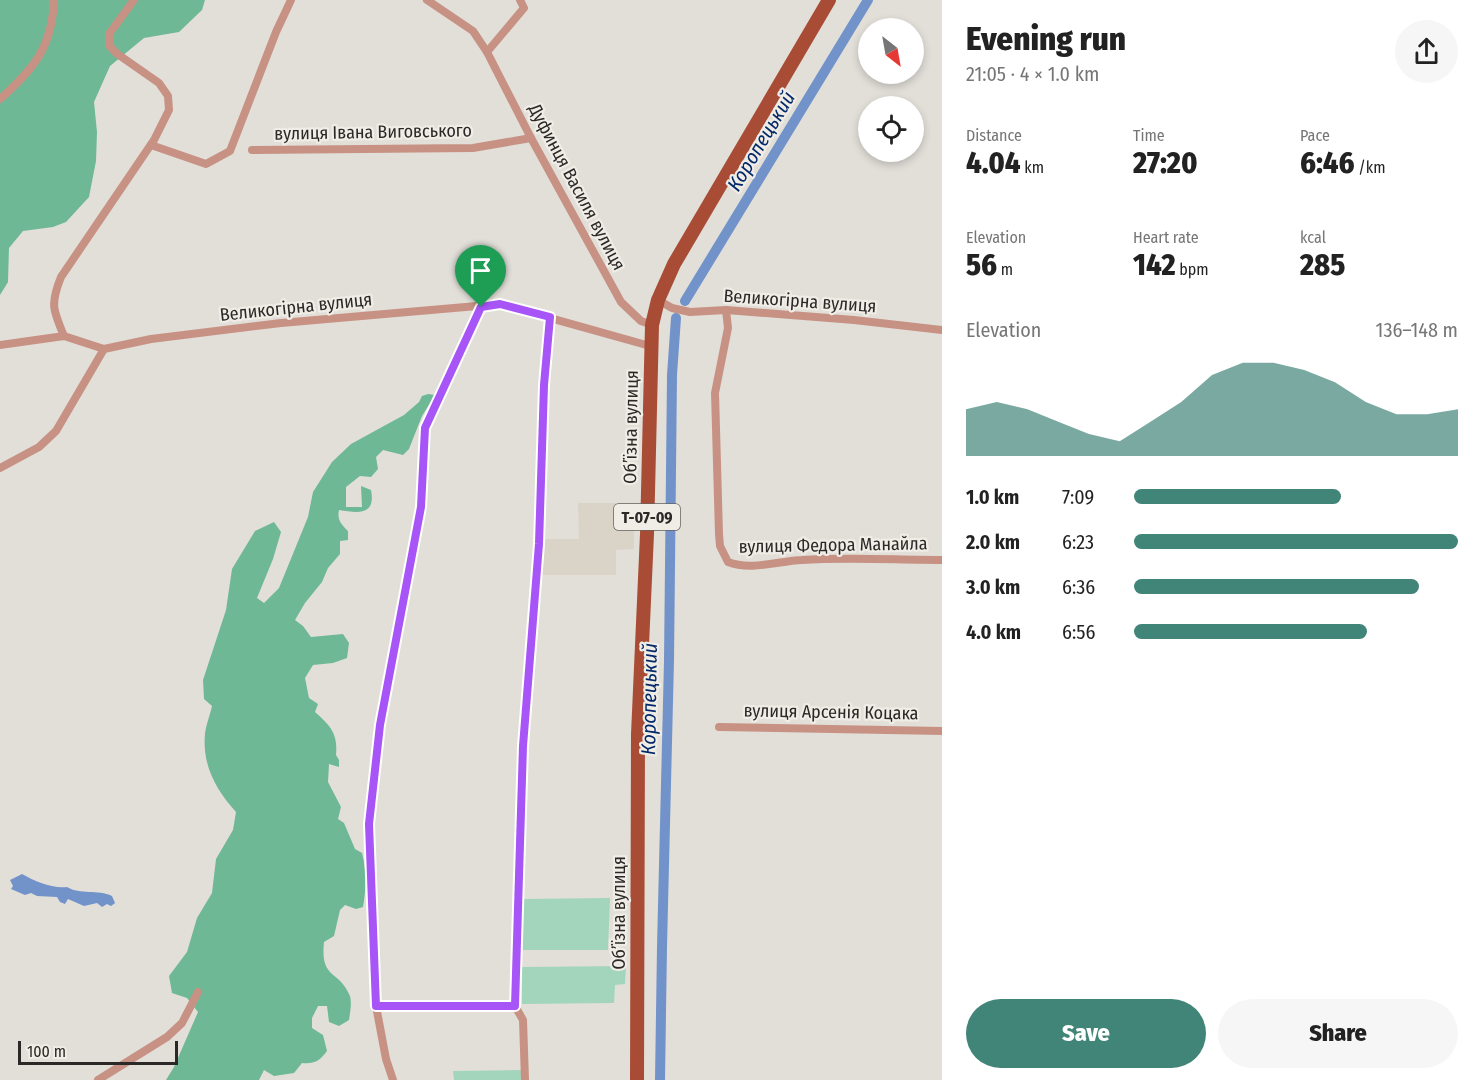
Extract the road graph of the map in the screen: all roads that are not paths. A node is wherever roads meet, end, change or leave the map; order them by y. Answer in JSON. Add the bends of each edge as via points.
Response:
{"nodes":[{"id":1,"x":54,"y":0,"type":"edge"},
{"id":2,"x":134,"y":0,"type":"edge"},
{"id":3,"x":291,"y":0,"type":"edge"},
{"id":4,"x":428,"y":0,"type":"edge"},
{"id":5,"x":520,"y":0,"type":"edge"},
{"id":6,"x":829,"y":0,"type":"edge"},
{"id":7,"x":488,"y":52,"type":"junction"},
{"id":8,"x":0,"y":99,"type":"edge"},
{"id":9,"x":531,"y":138,"type":"junction"},
{"id":10,"x":150,"y":145,"type":"junction"},
{"id":11,"x":252,"y":150,"type":"dead end"},
{"id":12,"x":658,"y":300,"type":"junction"},
{"id":13,"x":481,"y":307,"type":"junction"},
{"id":14,"x":726,"y":309,"type":"junction"},
{"id":15,"x":550,"y":317,"type":"junction"},
{"id":16,"x":652,"y":325,"type":"junction"},
{"id":17,"x":942,"y":330,"type":"edge"},
{"id":18,"x":64,"y":336,"type":"junction"},
{"id":19,"x":0,"y":345,"type":"edge"},
{"id":20,"x":650,"y":346,"type":"junction"},
{"id":21,"x":104,"y":349,"type":"junction"},
{"id":22,"x":0,"y":468,"type":"edge"},
{"id":23,"x":942,"y":560,"type":"edge"},
{"id":24,"x":718,"y":727,"type":"dead end"},
{"id":25,"x":942,"y":731,"type":"edge"},
{"id":26,"x":198,"y":992,"type":"dead end"},
{"id":27,"x":376,"y":1006,"type":"junction"},
{"id":28,"x":515,"y":1006,"type":"junction"},
{"id":29,"x":98,"y":1080,"type":"edge"},
{"id":30,"x":393,"y":1080,"type":"edge"},
{"id":31,"x":525,"y":1080,"type":"edge"},
{"id":32,"x":637,"y":1080,"type":"edge"}],
"edges":[{"from":1,"to":8,"type":"street","via":[[46,43],[29,72]]},
{"from":2,"to":10,"type":"street","via":[[109,34],[109,45],[159,83],[168,96],[169,110]]},
{"from":3,"to":10,"type":"street","via":[[230,151],[206,164]]},
{"from":4,"to":7,"type":"street","name":"Дуфинця Василя вулиця","via":[[473,31]]},
{"from":5,"to":7,"type":"street","via":[[524,8]]},
{"from":6,"to":12,"type":"main road","name":"Обʼїзна вулиця","number":"Т-07-09","via":[[674,264]]},
{"from":7,"to":9,"type":"street","name":"Дуфинця Василя вулиця"},
{"from":9,"to":11,"type":"street","name":"вулиця Івана Виговського","via":[[473,148]]},
{"from":9,"to":16,"type":"street","name":"Дуфинця Василя вулиця","via":[[621,302],[641,321]]},
{"from":10,"to":18,"type":"street","via":[[61,277],[53,309]]},
{"from":12,"to":14,"type":"street","name":"Великогірна вулиця","via":[[690,312]]},
{"from":12,"to":16,"type":"main road","name":"Обʼїзна вулиця","number":"Т-07-09"},
{"from":13,"to":15,"type":"street","name":"Великогірна вулиця","via":[[500,304]]},
{"from":13,"to":21,"type":"street","name":"Великогірна вулиця","via":[[281,323],[151,339]]},
{"from":13,"to":27,"type":"street","via":[[425,428],[421,507],[380,725],[369,824]]},
{"from":14,"to":17,"type":"street","name":"Великогірна вулиця"},
{"from":14,"to":23,"type":"street","name":"вулиця Федора Манайла","via":[[728,328],[716,393],[719,534],[728,562],[752,566],[802,560]]},
{"from":15,"to":20,"type":"street","name":"Великогірна вулиця"},
{"from":15,"to":28,"type":"street","via":[[539,544],[523,746]]},
{"from":16,"to":20,"type":"main road","name":"Обʼїзна вулиця","number":"Т-07-09"},
{"from":18,"to":19,"type":"street"},
{"from":18,"to":21,"type":"street"},
{"from":20,"to":32,"type":"main road","name":"Обʼїзна вулиця","number":"Т-07-09","via":[[638,734]]},
{"from":21,"to":22,"type":"street","via":[[56,431],[39,447]]},
{"from":24,"to":25,"type":"street","name":"вулиця Арсенія Коцака"},
{"from":26,"to":29,"type":"street","via":[[182,1023],[167,1037]]},
{"from":27,"to":28,"type":"street"},
{"from":27,"to":30,"type":"street"},
{"from":28,"to":31,"type":"street","via":[[523,1020]]}]}
